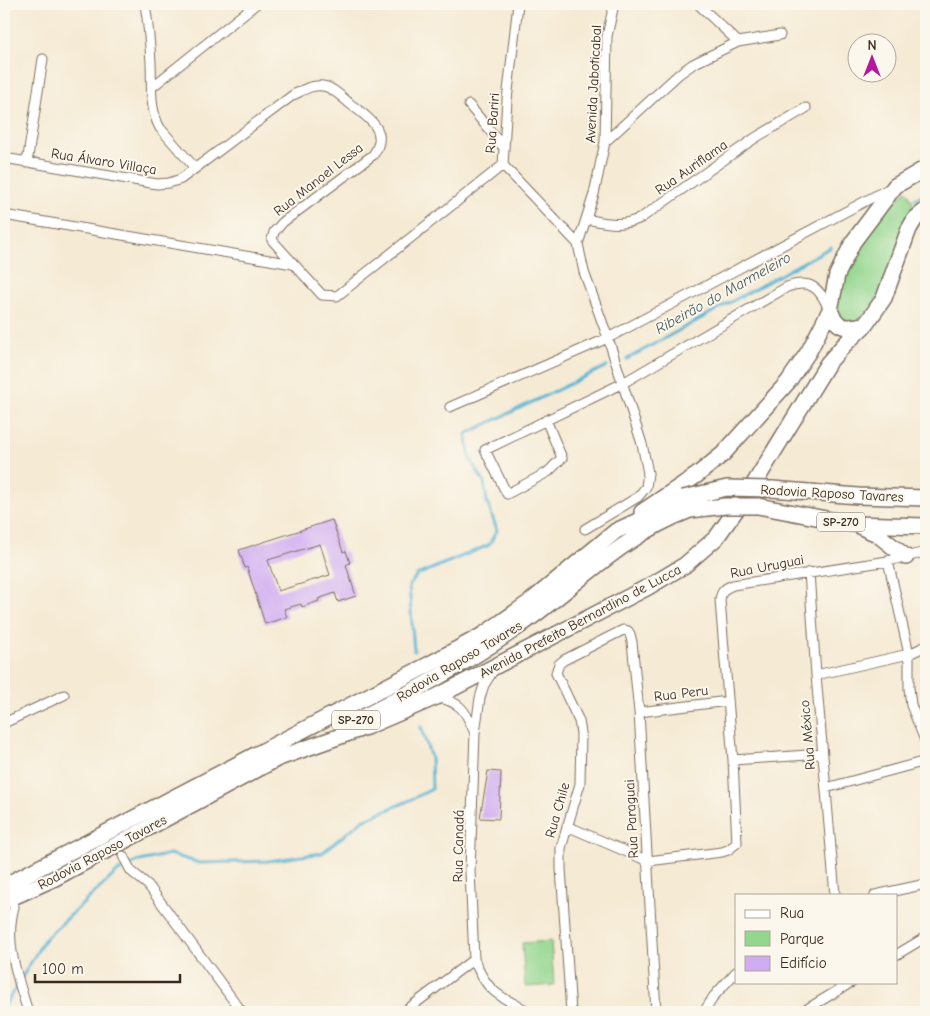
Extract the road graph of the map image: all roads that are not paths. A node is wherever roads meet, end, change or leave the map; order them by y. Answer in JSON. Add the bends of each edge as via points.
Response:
{"nodes":[{"id":1,"x":146,"y":4,"type":"edge"},
{"id":2,"x":152,"y":4,"type":"edge"},
{"id":3,"x":256,"y":4,"type":"edge"},
{"id":4,"x":518,"y":4,"type":"edge"},
{"id":5,"x":614,"y":4,"type":"edge"},
{"id":6,"x":698,"y":4,"type":"edge"},
{"id":7,"x":148,"y":25,"type":"junction"},
{"id":8,"x":780,"y":35,"type":"dead end"},
{"id":9,"x":738,"y":42,"type":"junction"},
{"id":10,"x":43,"y":59,"type":"dead end"},
{"id":11,"x":152,"y":87,"type":"junction"},
{"id":12,"x":469,"y":106,"type":"dead end"},
{"id":13,"x":806,"y":108,"type":"dead end"},
{"id":14,"x":605,"y":142,"type":"junction"},
{"id":15,"x":504,"y":148,"type":"junction"},
{"id":16,"x":4,"y":158,"type":"edge"},
{"id":17,"x":27,"y":163,"type":"junction"},
{"id":18,"x":503,"y":166,"type":"junction"},
{"id":19,"x":195,"y":168,"type":"junction"},
{"id":20,"x":926,"y":168,"type":"edge"},
{"id":21,"x":895,"y":186,"type":"junction"},
{"id":22,"x":926,"y":210,"type":"edge"},
{"id":23,"x":4,"y":215,"type":"edge"},
{"id":24,"x":586,"y":219,"type":"junction"},
{"id":25,"x":578,"y":244,"type":"junction"},
{"id":26,"x":293,"y":264,"type":"junction"},
{"id":27,"x":830,"y":310,"type":"junction"},
{"id":28,"x":866,"y":324,"type":"junction"},
{"id":29,"x":608,"y":338,"type":"junction"},
{"id":30,"x":622,"y":383,"type":"junction"},
{"id":31,"x":450,"y":407,"type":"dead end"},
{"id":32,"x":546,"y":420,"type":"junction"},
{"id":33,"x":926,"y":498,"type":"edge"},
{"id":34,"x":687,"y":504,"type":"junction"},
{"id":35,"x":852,"y":524,"type":"junction"},
{"id":36,"x":926,"y":526,"type":"edge"},
{"id":37,"x":585,"y":529,"type":"dead end"},
{"id":38,"x":616,"y":530,"type":"junction"},
{"id":39,"x":926,"y":552,"type":"edge"},
{"id":40,"x":906,"y":557,"type":"junction"},
{"id":41,"x":888,"y":560,"type":"junction"},
{"id":42,"x":809,"y":572,"type":"junction"},
{"id":43,"x":623,"y":630,"type":"joint"},
{"id":44,"x":926,"y":646,"type":"edge"},
{"id":45,"x":909,"y":654,"type":"junction"},
{"id":46,"x":496,"y":666,"type":"junction"},
{"id":47,"x":816,"y":675,"type":"junction"},
{"id":48,"x":64,"y":696,"type":"dead end"},
{"id":49,"x":436,"y":697,"type":"junction"},
{"id":50,"x":728,"y":701,"type":"junction"},
{"id":51,"x":639,"y":712,"type":"junction"},
{"id":52,"x":4,"y":723,"type":"edge"},
{"id":53,"x":475,"y":733,"type":"junction"},
{"id":54,"x":926,"y":743,"type":"edge"},
{"id":55,"x":822,"y":754,"type":"junction"},
{"id":56,"x":276,"y":759,"type":"junction"},
{"id":57,"x":733,"y":760,"type":"junction"},
{"id":58,"x":926,"y":761,"type":"edge"},
{"id":59,"x":826,"y":788,"type":"junction"},
{"id":60,"x":567,"y":826,"type":"junction"},
{"id":61,"x":124,"y":858,"type":"dead end"},
{"id":62,"x":648,"y":861,"type":"junction"},
{"id":63,"x":926,"y":884,"type":"edge"},
{"id":64,"x":4,"y":886,"type":"edge"},
{"id":65,"x":835,"y":894,"type":"edge"},
{"id":66,"x":880,"y":894,"type":"edge"},
{"id":67,"x":7,"y":907,"type":"edge"},
{"id":68,"x":926,"y":936,"type":"edge"},
{"id":69,"x":4,"y":946,"type":"edge"},
{"id":70,"x":898,"y":953,"type":"edge"},
{"id":71,"x":474,"y":959,"type":"junction"},
{"id":72,"x":14,"y":962,"type":"junction"},
{"id":73,"x":735,"y":973,"type":"edge"},
{"id":74,"x":849,"y":984,"type":"edge"},
{"id":75,"x":28,"y":1012,"type":"edge"},
{"id":76,"x":242,"y":1012,"type":"edge"},
{"id":77,"x":404,"y":1012,"type":"edge"},
{"id":78,"x":530,"y":1012,"type":"edge"},
{"id":79,"x":571,"y":1012,"type":"edge"},
{"id":80,"x":656,"y":1012,"type":"edge"},
{"id":81,"x":704,"y":1012,"type":"edge"},
{"id":82,"x":802,"y":1012,"type":"edge"}],
"edges":[{"from":1,"to":7,"type":"street"},
{"from":2,"to":7,"type":"street"},
{"from":3,"to":11,"type":"street"},
{"from":4,"to":15,"type":"street","name":"Rua Bariri"},
{"from":5,"to":14,"type":"street","name":"Avenida Jaboticabal","via":[[607,36]]},
{"from":6,"to":9,"type":"street"},
{"from":7,"to":11,"type":"street"},
{"from":8,"to":9,"type":"street"},
{"from":9,"to":14,"type":"street","via":[[679,74]]},
{"from":10,"to":17,"type":"street"},
{"from":11,"to":19,"type":"street","via":[[156,121]]},
{"from":12,"to":15,"type":"street"},
{"from":13,"to":24,"type":"street","name":"Rua Auriflama","via":[[755,138],[641,218],[628,224]]},
{"from":14,"to":24,"type":"street","name":"Avenida Jaboticabal"},
{"from":15,"to":18,"type":"street","name":"Rua Bariri"},
{"from":16,"to":17,"type":"street","name":"Rua Álvaro Villaça"},
{"from":17,"to":19,"type":"street","name":"Rua Álvaro Villaça","via":[[157,184],[181,179]]},
{"from":18,"to":25,"type":"street","name":"Rua Bariri"},
{"from":18,"to":26,"type":"street","name":"Rua Manoel Lessa","via":[[337,296],[322,295]]},
{"from":19,"to":26,"type":"street","name":"Rua Manoel Lessa","via":[[306,88],[323,86],[335,92],[374,122],[380,140],[373,155],[282,222],[274,232],[272,240]]},
{"from":20,"to":21,"type":"highway"},
{"from":21,"to":27,"type":"highway","via":[[853,242],[837,275]]},
{"from":21,"to":29,"type":"street"},
{"from":22,"to":28,"type":"highway","name":"Avenida Prefeito Bernardino de Lucca","via":[[909,229],[884,298]]},
{"from":23,"to":26,"type":"street"},
{"from":24,"to":25,"type":"street","name":"Avenida Jaboticabal"},
{"from":25,"to":29,"type":"street","name":"Avenida Jaboticabal","via":[[584,272]]},
{"from":27,"to":28,"type":"highway","via":[[836,322],[843,326],[850,328]]},
{"from":27,"to":30,"type":"street","via":[[815,288],[806,284],[792,285]]},
{"from":27,"to":38,"type":"highway","via":[[809,351],[788,382],[722,454]]},
{"from":28,"to":46,"type":"highway","name":"Avenida Prefeito Bernardino de Lucca","via":[[828,363],[749,492],[703,551],[648,587]]},
{"from":29,"to":30,"type":"street","name":"Avenida Jaboticabal"},
{"from":29,"to":31,"type":"street"},
{"from":30,"to":32,"type":"street"},
{"from":30,"to":37,"type":"street","via":[[642,444],[648,473],[646,487],[638,496]]},
{"from":32,"to":32,"type":"street","via":[[485,450],[507,494],[548,472],[562,458]]},
{"from":33,"to":34,"type":"highway","name":"Rodovia Raposo Tavares","number":"SP-270","bridge":true,"via":[[727,488]]},
{"from":34,"to":35,"type":"highway","name":"Rodovia Raposo Tavares","number":"SP-270","bridge":true,"via":[[758,506]]},
{"from":34,"to":38,"type":"highway","name":"Rodovia Raposo Tavares","number":"SP-270","via":[[670,506]]},
{"from":34,"to":56,"type":"highway","name":"Rodovia Raposo Tavares","number":"SP-270","via":[[615,550],[514,630],[449,671]]},
{"from":35,"to":36,"type":"highway","name":"Rodovia Raposo Tavares","number":"SP-270"},
{"from":35,"to":40,"type":"highway","via":[[877,534]]},
{"from":38,"to":64,"type":"highway","name":"Rodovia Raposo Tavares","number":"SP-270","via":[[530,602],[483,636]]},
{"from":39,"to":40,"type":"street","name":"Rua Uruguai"},
{"from":40,"to":41,"type":"street","name":"Rua Uruguai"},
{"from":41,"to":42,"type":"street","name":"Rua Uruguai"},
{"from":41,"to":45,"type":"street"},
{"from":42,"to":47,"type":"street","name":"Rua México"},
{"from":42,"to":50,"type":"street","name":"Rua Uruguai","via":[[733,585],[722,592]]},
{"from":43,"to":51,"type":"street","name":"Rua Paraguai","via":[[628,631],[632,642]]},
{"from":43,"to":60,"type":"street","name":"Rua Chile","via":[[564,660],[557,668],[557,678],[579,721],[581,733],[580,784]]},
{"from":44,"to":45,"type":"street"},
{"from":45,"to":47,"type":"street"},
{"from":45,"to":54,"type":"street","via":[[912,705]]},
{"from":46,"to":49,"type":"highway","name":"Avenida Prefeito Bernardino de Lucca"},
{"from":46,"to":53,"type":"street","name":"Rua Canadá","via":[[484,685]]},
{"from":47,"to":55,"type":"street","name":"Rua México"},
{"from":48,"to":52,"type":"street"},
{"from":49,"to":53,"type":"street","via":[[451,700],[463,709]]},
{"from":49,"to":56,"type":"highway","name":"Avenida Prefeito Bernardino de Lucca","via":[[366,727]]},
{"from":50,"to":51,"type":"street","name":"Rua Peru"},
{"from":50,"to":57,"type":"street","name":"Rua Uruguai"},
{"from":51,"to":62,"type":"street","name":"Rua Paraguai"},
{"from":53,"to":71,"type":"street","name":"Rua Canadá","via":[[470,871]]},
{"from":55,"to":57,"type":"street"},
{"from":55,"to":59,"type":"street","name":"Rua México"},
{"from":56,"to":67,"type":"highway","name":"Rodovia Raposo Tavares","number":"SP-270"},
{"from":57,"to":62,"type":"street","name":"Rua Uruguai","via":[[737,843],[722,852]]},
{"from":58,"to":59,"type":"street"},
{"from":59,"to":65,"type":"street","name":"Rua México"},
{"from":60,"to":62,"type":"street"},
{"from":60,"to":79,"type":"street","name":"Rua Chile","via":[[560,848],[560,869]]},
{"from":61,"to":76,"type":"street","via":[[131,871],[148,885]]},
{"from":62,"to":80,"type":"street","name":"Rua Paraguai"},
{"from":63,"to":66,"type":"street"},
{"from":67,"to":72,"type":"street"},
{"from":68,"to":70,"type":"street"},
{"from":69,"to":72,"type":"street"},
{"from":71,"to":77,"type":"street"},
{"from":71,"to":78,"type":"street","via":[[492,992]]},
{"from":72,"to":75,"type":"street"},
{"from":73,"to":81,"type":"street"},
{"from":74,"to":82,"type":"street"}]}
